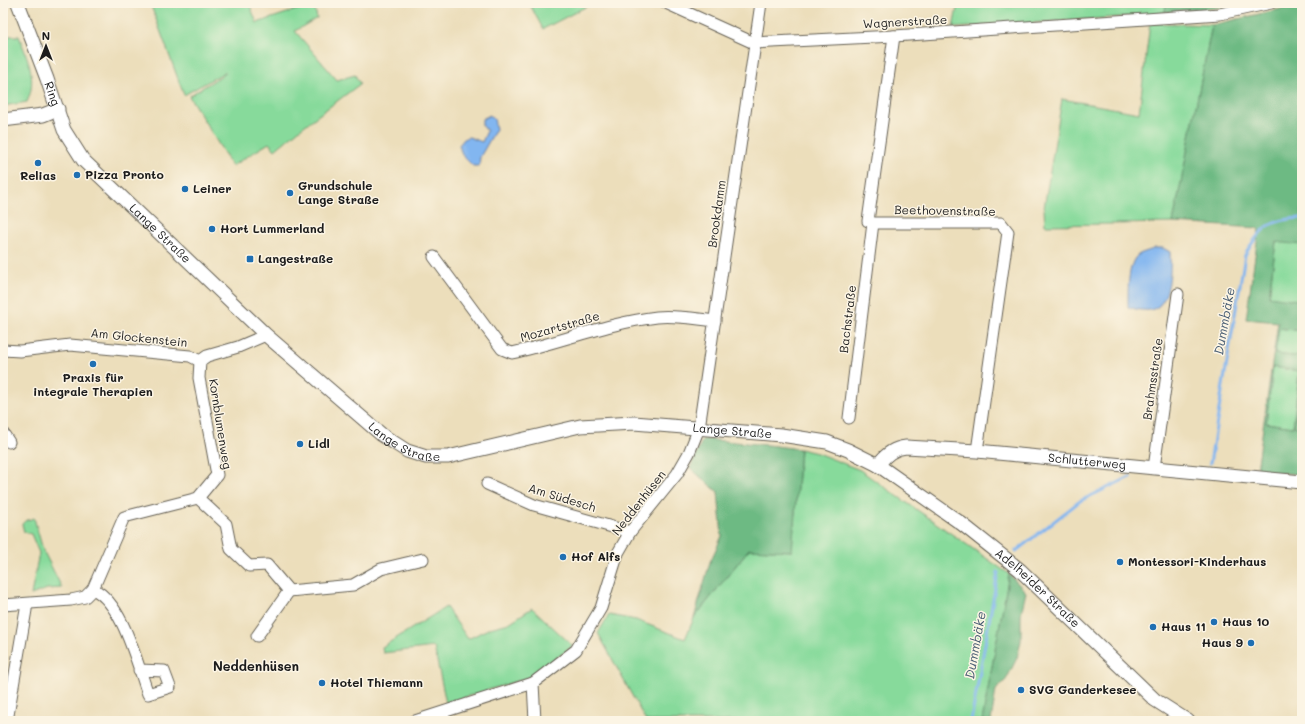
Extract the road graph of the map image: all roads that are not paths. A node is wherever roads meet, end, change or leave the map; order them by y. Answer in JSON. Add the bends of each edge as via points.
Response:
{"nodes":[{"id":1,"x":18,"y":3,"type":"edge"},
{"id":2,"x":666,"y":3,"type":"edge"},
{"id":3,"x":761,"y":3,"type":"edge"},
{"id":4,"x":1271,"y":3,"type":"edge"},
{"id":5,"x":894,"y":36,"type":"junction"},
{"id":6,"x":754,"y":43,"type":"junction"},
{"id":7,"x":58,"y":109,"type":"junction"},
{"id":8,"x":3,"y":120,"type":"edge"},
{"id":9,"x":873,"y":223,"type":"junction"},
{"id":10,"x":434,"y":257,"type":"dead end"},
{"id":11,"x":1178,"y":294,"type":"dead end"},
{"id":12,"x":715,"y":321,"type":"junction"},
{"id":13,"x":266,"y":335,"type":"junction"},
{"id":14,"x":3,"y":350,"type":"edge"},
{"id":15,"x":200,"y":361,"type":"junction"},
{"id":16,"x":849,"y":418,"type":"dead end"},
{"id":17,"x":699,"y":428,"type":"junction"},
{"id":18,"x":977,"y":451,"type":"junction"},
{"id":19,"x":878,"y":465,"type":"junction"},
{"id":20,"x":1154,"y":468,"type":"junction"},
{"id":21,"x":1302,"y":482,"type":"edge"},
{"id":22,"x":487,"y":484,"type":"dead end"},
{"id":23,"x":198,"y":498,"type":"junction"},
{"id":24,"x":630,"y":532,"type":"junction"},
{"id":25,"x":423,"y":559,"type":"dead end"},
{"id":26,"x":93,"y":589,"type":"junction"},
{"id":27,"x":289,"y":591,"type":"junction"},
{"id":28,"x":26,"y":604,"type":"junction"},
{"id":29,"x":3,"y":605,"type":"edge"},
{"id":30,"x":257,"y":636,"type":"dead end"},
{"id":31,"x":139,"y":670,"type":"dead end"},
{"id":32,"x":533,"y":683,"type":"junction"},
{"id":33,"x":7,"y":721,"type":"edge"},
{"id":34,"x":415,"y":721,"type":"edge"},
{"id":35,"x":535,"y":721,"type":"edge"},
{"id":36,"x":1188,"y":721,"type":"edge"}],
"edges":[{"from":1,"to":7,"type":"street","name":"Ring"},
{"from":2,"to":6,"type":"street"},
{"from":3,"to":6,"type":"street","name":"Brookdamm"},
{"from":4,"to":5,"type":"street","name":"Wagnerstraße","via":[[1220,14]]},
{"from":5,"to":6,"type":"street","name":"Wagnerstraße"},
{"from":5,"to":9,"type":"street","via":[[867,218]]},
{"from":6,"to":12,"type":"street","name":"Brookdamm"},
{"from":7,"to":8,"type":"street","name":"Ring","via":[[43,115]]},
{"from":7,"to":13,"type":"street","name":"Lange Straße","via":[[66,135],[83,160]]},
{"from":9,"to":16,"type":"street","name":"Bachstraße"},
{"from":9,"to":18,"type":"street","name":"Beethovenstraße","via":[[1001,223],[1008,232]]},
{"from":10,"to":12,"type":"street","name":"Mozartstraße","via":[[502,349],[512,353],[602,328],[658,317]]},
{"from":11,"to":20,"type":"street","name":"Brahmsstraße"},
{"from":12,"to":17,"type":"street","name":"Brookdamm"},
{"from":13,"to":15,"type":"street","name":"Am Glockenstein","via":[[207,356]]},
{"from":13,"to":17,"type":"street","name":"Lange Straße","via":[[382,435],[407,451],[426,457],[448,457],[580,426],[634,423]]},
{"from":14,"to":15,"type":"street","name":"Am Glockenstein","via":[[20,351],[70,345],[190,356]]},
{"from":15,"to":23,"type":"street","name":"Kornblumenweg","via":[[199,378],[217,475]]},
{"from":17,"to":19,"type":"street","name":"Lange Straße","via":[[827,442]]},
{"from":17,"to":24,"type":"street","name":"Neddenhüsen","via":[[677,474]]},
{"from":18,"to":19,"type":"street","name":"Schlutterweg","via":[[901,448],[884,458]]},
{"from":18,"to":20,"type":"street","name":"Schlutterweg"},
{"from":19,"to":36,"type":"street","name":"Adelheider Straße","via":[[962,524],[1020,570],[1155,700]]},
{"from":20,"to":21,"type":"street","name":"Schlutterweg"},
{"from":22,"to":24,"type":"street","name":"Am Südesch","via":[[534,505]]},
{"from":23,"to":26,"type":"street","via":[[124,517]]},
{"from":23,"to":27,"type":"street","via":[[226,524],[231,549],[249,566],[267,565]]},
{"from":24,"to":32,"type":"street","name":"Neddenhüsen","via":[[618,553],[601,608],[576,650]]},
{"from":25,"to":27,"type":"street","via":[[381,569],[353,585]]},
{"from":26,"to":28,"type":"street","via":[[85,597]]},
{"from":26,"to":31,"type":"street","via":[[103,594],[121,620]]},
{"from":27,"to":30,"type":"street"},
{"from":28,"to":29,"type":"street"},
{"from":28,"to":33,"type":"street"},
{"from":32,"to":34,"type":"street","name":"Neddenhüsen"},
{"from":32,"to":35,"type":"street"}]}
